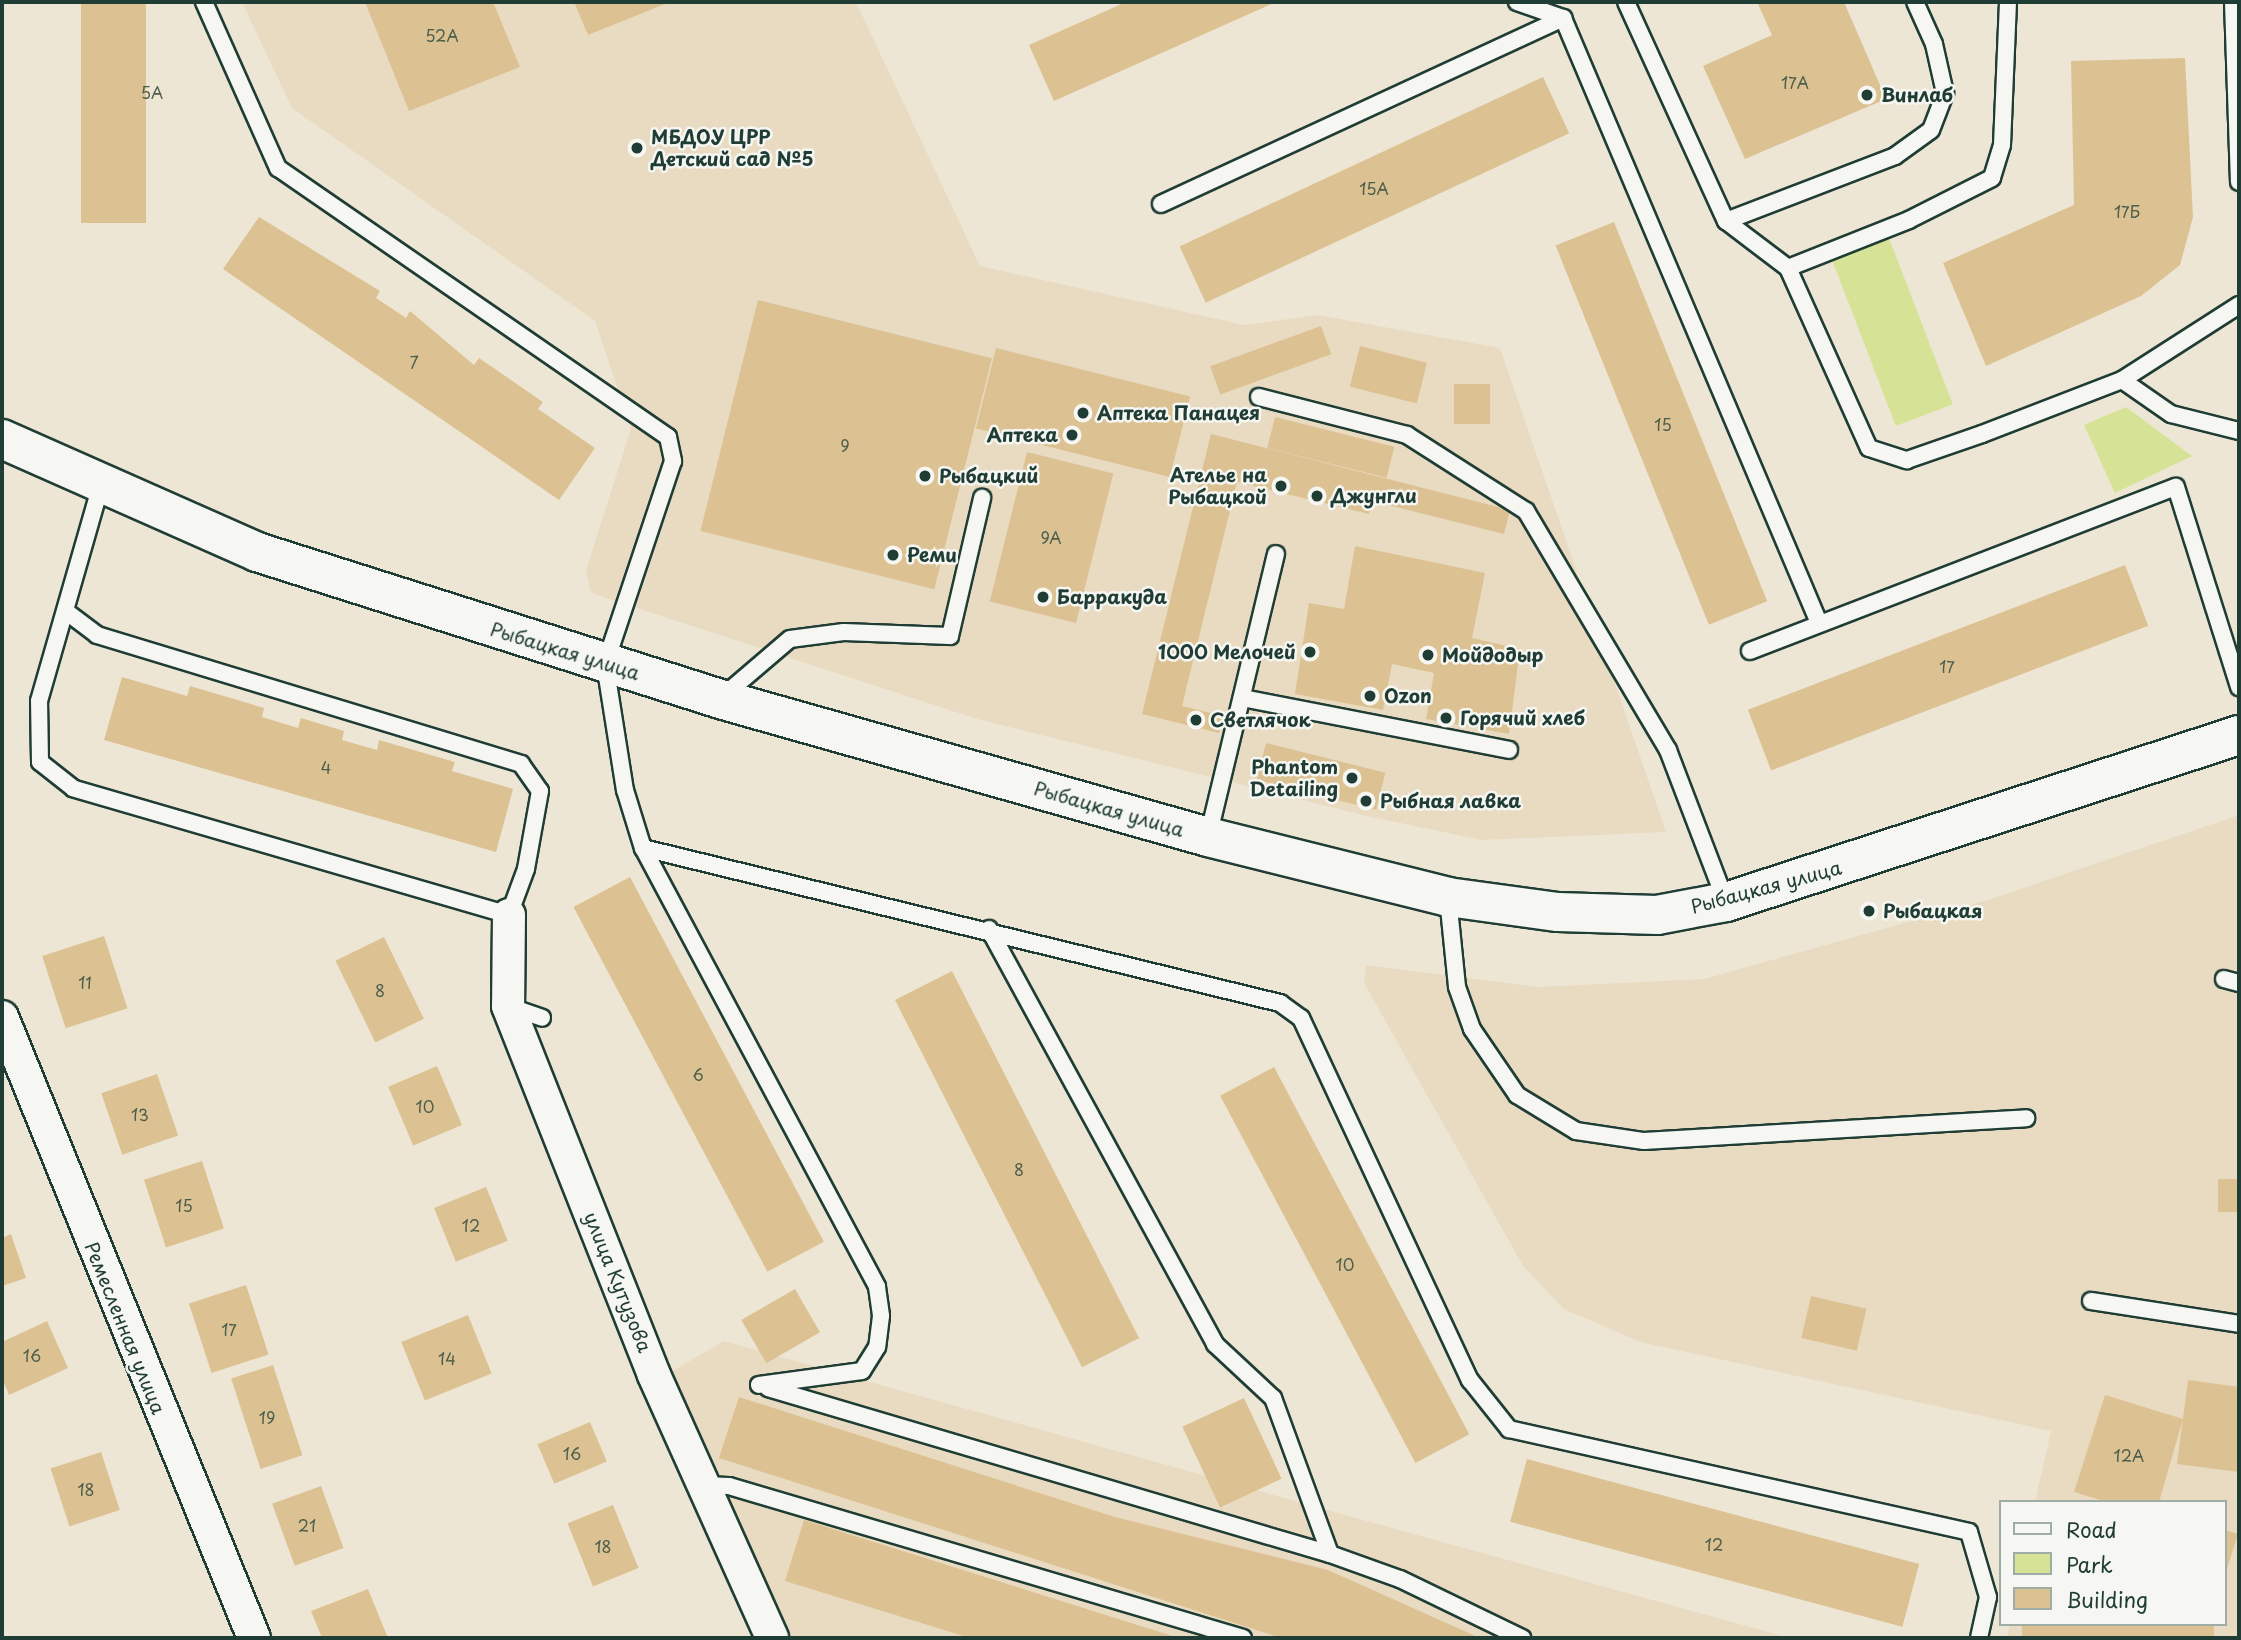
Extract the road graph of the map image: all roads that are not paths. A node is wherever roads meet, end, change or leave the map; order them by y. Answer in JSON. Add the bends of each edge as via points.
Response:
{"nodes":[{"id":1,"x":204,"y":2,"type":"edge"},
{"id":2,"x":1517,"y":2,"type":"edge"},
{"id":3,"x":1626,"y":2,"type":"edge"},
{"id":4,"x":1915,"y":2,"type":"edge"},
{"id":5,"x":2008,"y":2,"type":"edge"},
{"id":6,"x":2233,"y":2,"type":"edge"},
{"id":7,"x":1563,"y":18,"type":"junction"},
{"id":8,"x":2239,"y":182,"type":"edge"},
{"id":9,"x":1161,"y":204,"type":"dead end"},
{"id":10,"x":1726,"y":221,"type":"junction"},
{"id":11,"x":1788,"y":268,"type":"junction"},
{"id":12,"x":2239,"y":305,"type":"edge"},
{"id":13,"x":2122,"y":380,"type":"junction"},
{"id":14,"x":1259,"y":397,"type":"dead end"},
{"id":15,"x":2239,"y":431,"type":"edge"},
{"id":16,"x":2,"y":439,"type":"edge"},
{"id":17,"x":100,"y":488,"type":"junction"},
{"id":18,"x":982,"y":498,"type":"dead end"},
{"id":19,"x":1276,"y":554,"type":"dead end"},
{"id":20,"x":68,"y":613,"type":"junction"},
{"id":21,"x":1819,"y":623,"type":"junction"},
{"id":22,"x":1750,"y":651,"type":"dead end"},
{"id":23,"x":605,"y":664,"type":"junction"},
{"id":24,"x":2239,"y":687,"type":"edge"},
{"id":25,"x":1242,"y":698,"type":"junction"},
{"id":26,"x":720,"y":699,"type":"junction"},
{"id":27,"x":2239,"y":735,"type":"edge"},
{"id":28,"x":1509,"y":750,"type":"dead end"},
{"id":29,"x":1208,"y":837,"type":"junction"},
{"id":30,"x":643,"y":848,"type":"junction"},
{"id":31,"x":1447,"y":897,"type":"junction"},
{"id":32,"x":1726,"y":902,"type":"junction"},
{"id":33,"x":509,"y":915,"type":"junction"},
{"id":34,"x":989,"y":929,"type":"junction"},
{"id":35,"x":508,"y":1006,"type":"junction"},
{"id":36,"x":2,"y":1017,"type":"edge"},
{"id":37,"x":542,"y":1018,"type":"dead end"},
{"id":38,"x":2026,"y":1118,"type":"dead end"},
{"id":39,"x":2091,"y":1301,"type":"dead end"},
{"id":40,"x":2239,"y":1324,"type":"edge"},
{"id":41,"x":701,"y":1485,"type":"junction"},
{"id":42,"x":1330,"y":1554,"type":"junction"},
{"id":43,"x":254,"y":1638,"type":"edge"},
{"id":44,"x":772,"y":1638,"type":"edge"},
{"id":45,"x":1243,"y":1638,"type":"edge"},
{"id":46,"x":1522,"y":1638,"type":"edge"},
{"id":47,"x":1979,"y":1638,"type":"edge"}],
"edges":[{"from":1,"to":23,"type":"lane","via":[[278,168],[668,437],[673,461]]},
{"from":2,"to":7,"type":"lane"},
{"from":3,"to":10,"type":"lane"},
{"from":4,"to":10,"type":"lane","via":[[1934,44],[1945,93],[1931,130],[1895,156]]},
{"from":5,"to":11,"type":"lane","via":[[2002,145],[1992,178],[1909,220]]},
{"from":6,"to":8,"type":"lane"},
{"from":7,"to":9,"type":"lane"},
{"from":7,"to":21,"type":"lane"},
{"from":10,"to":11,"type":"lane"},
{"from":11,"to":13,"type":"lane","via":[[1869,447],[1882,452],[1907,460]]},
{"from":12,"to":13,"type":"lane"},
{"from":13,"to":15,"type":"lane","via":[[2171,414]]},
{"from":14,"to":32,"type":"lane","via":[[1407,435],[1526,511],[1668,750]]},
{"from":16,"to":17,"type":"main road","name":"Рыбацкая улица"},
{"from":17,"to":20,"type":"lane"},
{"from":17,"to":23,"type":"main road","name":"Рыбацкая улица","via":[[257,552]]},
{"from":18,"to":26,"type":"lane","via":[[950,636],[844,632],[790,639]]},
{"from":19,"to":25,"type":"lane"},
{"from":20,"to":33,"type":"lane","via":[[97,635],[521,764],[540,791],[526,869]]},
{"from":20,"to":33,"type":"lane","via":[[39,701],[40,762],[73,788]]},
{"from":21,"to":22,"type":"lane"},
{"from":21,"to":24,"type":"lane","via":[[2176,487]]},
{"from":23,"to":26,"type":"main road","name":"Рыбацкая улица"},
{"from":23,"to":30,"type":"lane","via":[[625,790]]},
{"from":25,"to":28,"type":"lane"},
{"from":25,"to":29,"type":"lane"},
{"from":26,"to":29,"type":"main road","name":"Рыбацкая улица"},
{"from":27,"to":32,"type":"main road","name":"Рыбацкая улица"},
{"from":29,"to":31,"type":"main road","name":"Рыбацкая улица"},
{"from":30,"to":34,"type":"lane"},
{"from":30,"to":42,"type":"lane","via":[[877,1287],[877,1347],[862,1371],[758,1385]]},
{"from":31,"to":32,"type":"main road","name":"Рыбацкая улица","via":[[1558,912],[1657,915]]},
{"from":31,"to":38,"type":"lane","via":[[1457,987],[1472,1029],[1517,1095],[1576,1131],[1644,1141]]},
{"from":33,"to":35,"type":"street","name":"улица Кутузова"},
{"from":34,"to":42,"type":"lane","via":[[1215,1344],[1273,1398]]},
{"from":34,"to":47,"type":"lane","via":[[1280,1003],[1301,1018],[1470,1380],[1509,1429],[1969,1532],[1988,1597]]},
{"from":35,"to":37,"type":"lane"},
{"from":35,"to":41,"type":"street","name":"улица Кутузова"},
{"from":36,"to":43,"type":"street","name":"Ремесленная улица"},
{"from":39,"to":40,"type":"lane"},
{"from":41,"to":44,"type":"street","name":"улица Кутузова"},
{"from":41,"to":45,"type":"lane","via":[[729,1486]]},
{"from":42,"to":46,"type":"lane","via":[[1474,1611]]}]}
